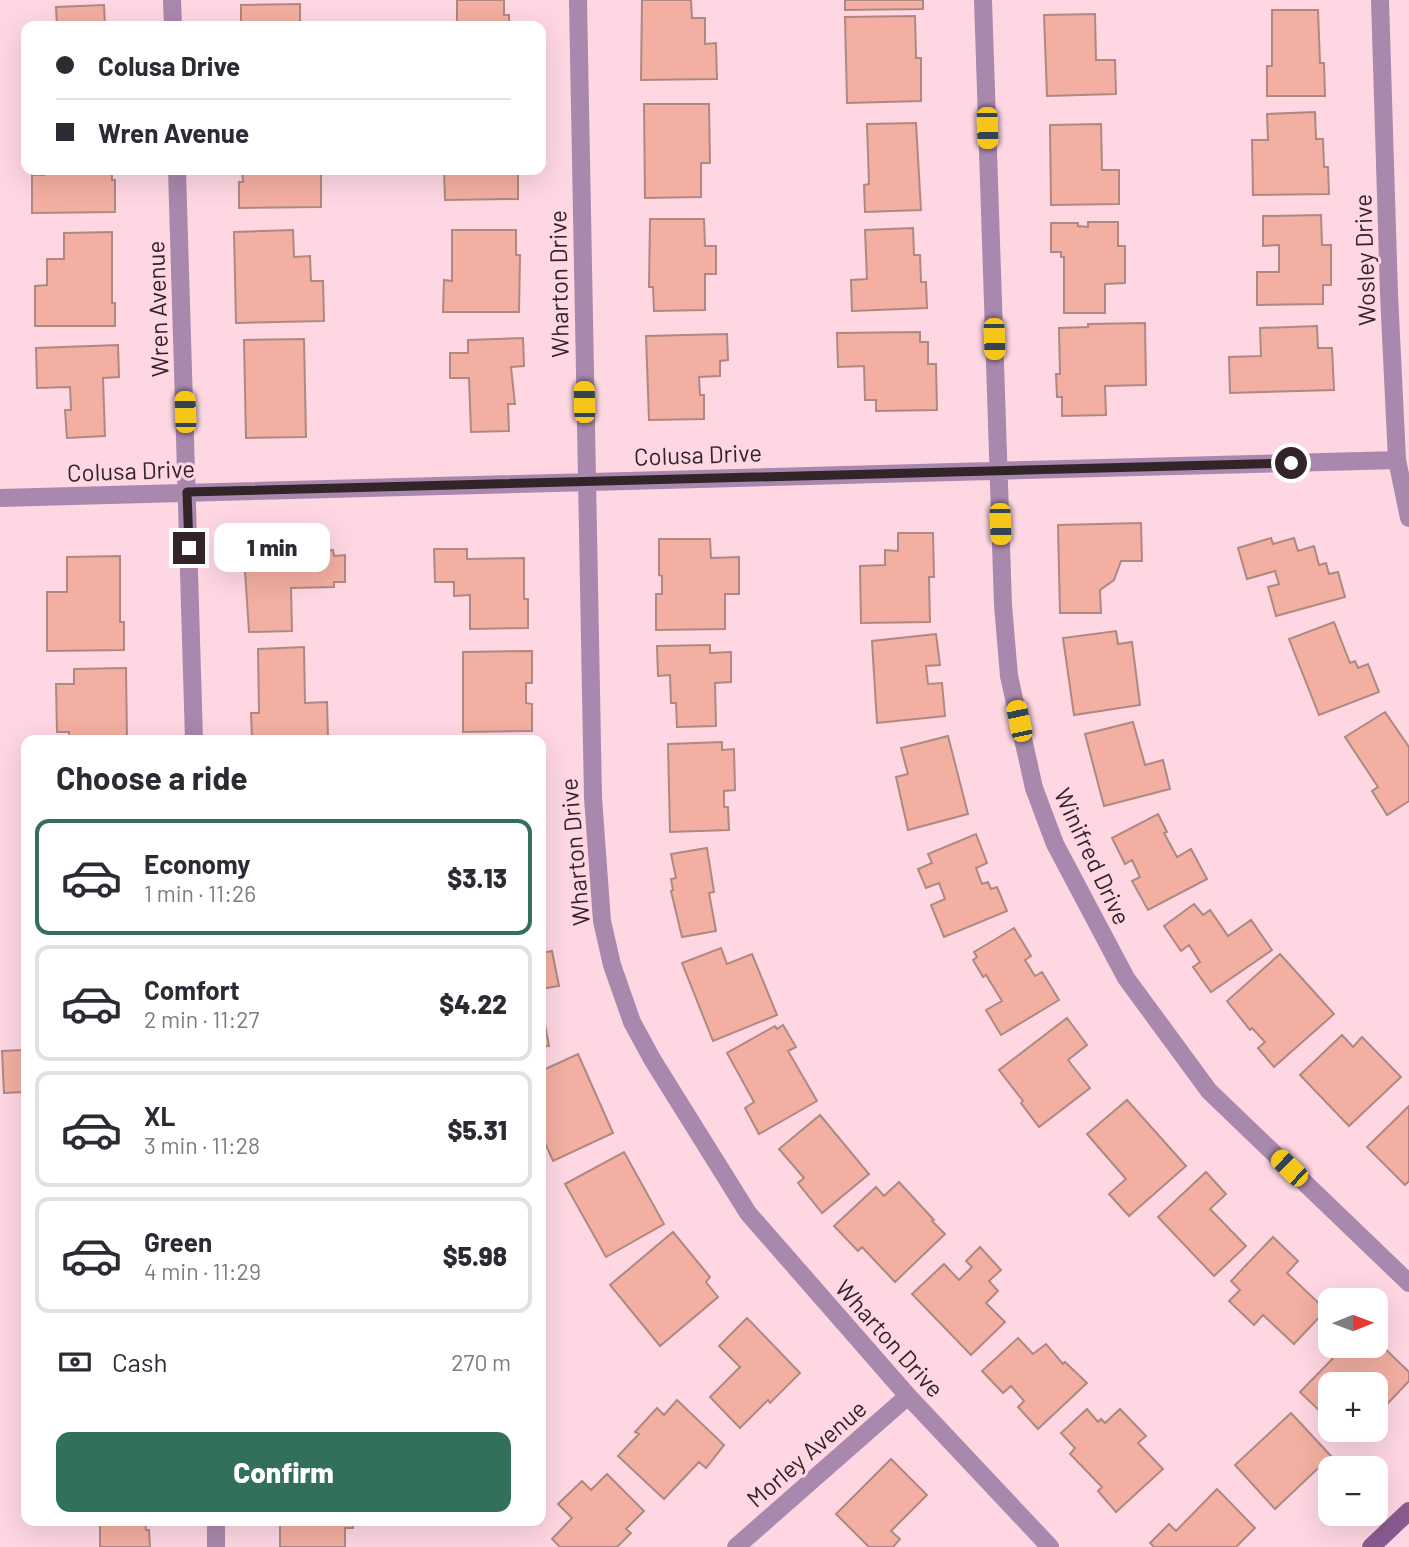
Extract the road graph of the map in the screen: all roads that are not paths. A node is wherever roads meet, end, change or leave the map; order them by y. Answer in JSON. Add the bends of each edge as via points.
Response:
{"nodes":[{"id":1,"x":172,"y":0,"type":"edge"},
{"id":2,"x":578,"y":0,"type":"edge"},
{"id":3,"x":983,"y":0,"type":"edge"},
{"id":4,"x":1380,"y":0,"type":"edge"},
{"id":5,"x":173,"y":21,"type":"edge"},
{"id":6,"x":177,"y":175,"type":"edge"},
{"id":7,"x":1397,"y":460,"type":"junction"},
{"id":8,"x":998,"y":471,"type":"junction"},
{"id":9,"x":586,"y":482,"type":"junction"},
{"id":10,"x":187,"y":492,"type":"junction"},
{"id":11,"x":0,"y":498,"type":"edge"},
{"id":12,"x":1409,"y":518,"type":"edge"},
{"id":13,"x":194,"y":735,"type":"edge"},
{"id":14,"x":1409,"y":1283,"type":"edge"},
{"id":15,"x":908,"y":1396,"type":"junction"},
{"id":16,"x":1409,"y":1511,"type":"edge"},
{"id":17,"x":216,"y":1526,"type":"edge"},
{"id":18,"x":216,"y":1547,"type":"edge"},
{"id":19,"x":736,"y":1547,"type":"edge"},
{"id":20,"x":1050,"y":1547,"type":"edge"},
{"id":21,"x":1371,"y":1547,"type":"edge"}],
"edges":[{"from":1,"to":5,"type":"street"},
{"from":2,"to":9,"type":"street","name":"Wharton Drive"},
{"from":3,"to":8,"type":"street","name":"Winifred Drive"},
{"from":4,"to":7,"type":"street","name":"Wosley Drive"},
{"from":6,"to":10,"type":"street","name":"Wren Avenue"},
{"from":7,"to":8,"type":"street","name":"Colusa Drive"},
{"from":7,"to":12,"type":"street","name":"Wosley Drive"},
{"from":8,"to":9,"type":"street","name":"Colusa Drive"},
{"from":8,"to":14,"type":"street","name":"Winifred Drive","via":[[1009,676],[1034,788],[1055,844],[1126,978],[1209,1091]]},
{"from":9,"to":10,"type":"street","name":"Colusa Drive"},
{"from":9,"to":15,"type":"street","name":"Wharton Drive","via":[[593,798],[602,921],[632,1022],[748,1213]]},
{"from":10,"to":11,"type":"street","name":"Colusa Drive"},
{"from":10,"to":13,"type":"street","name":"Wren Avenue"},
{"from":15,"to":19,"type":"street","name":"Morley Avenue"},
{"from":15,"to":20,"type":"street","name":"Wharton Drive"},
{"from":16,"to":21,"type":"street"},
{"from":17,"to":18,"type":"street"}]}
